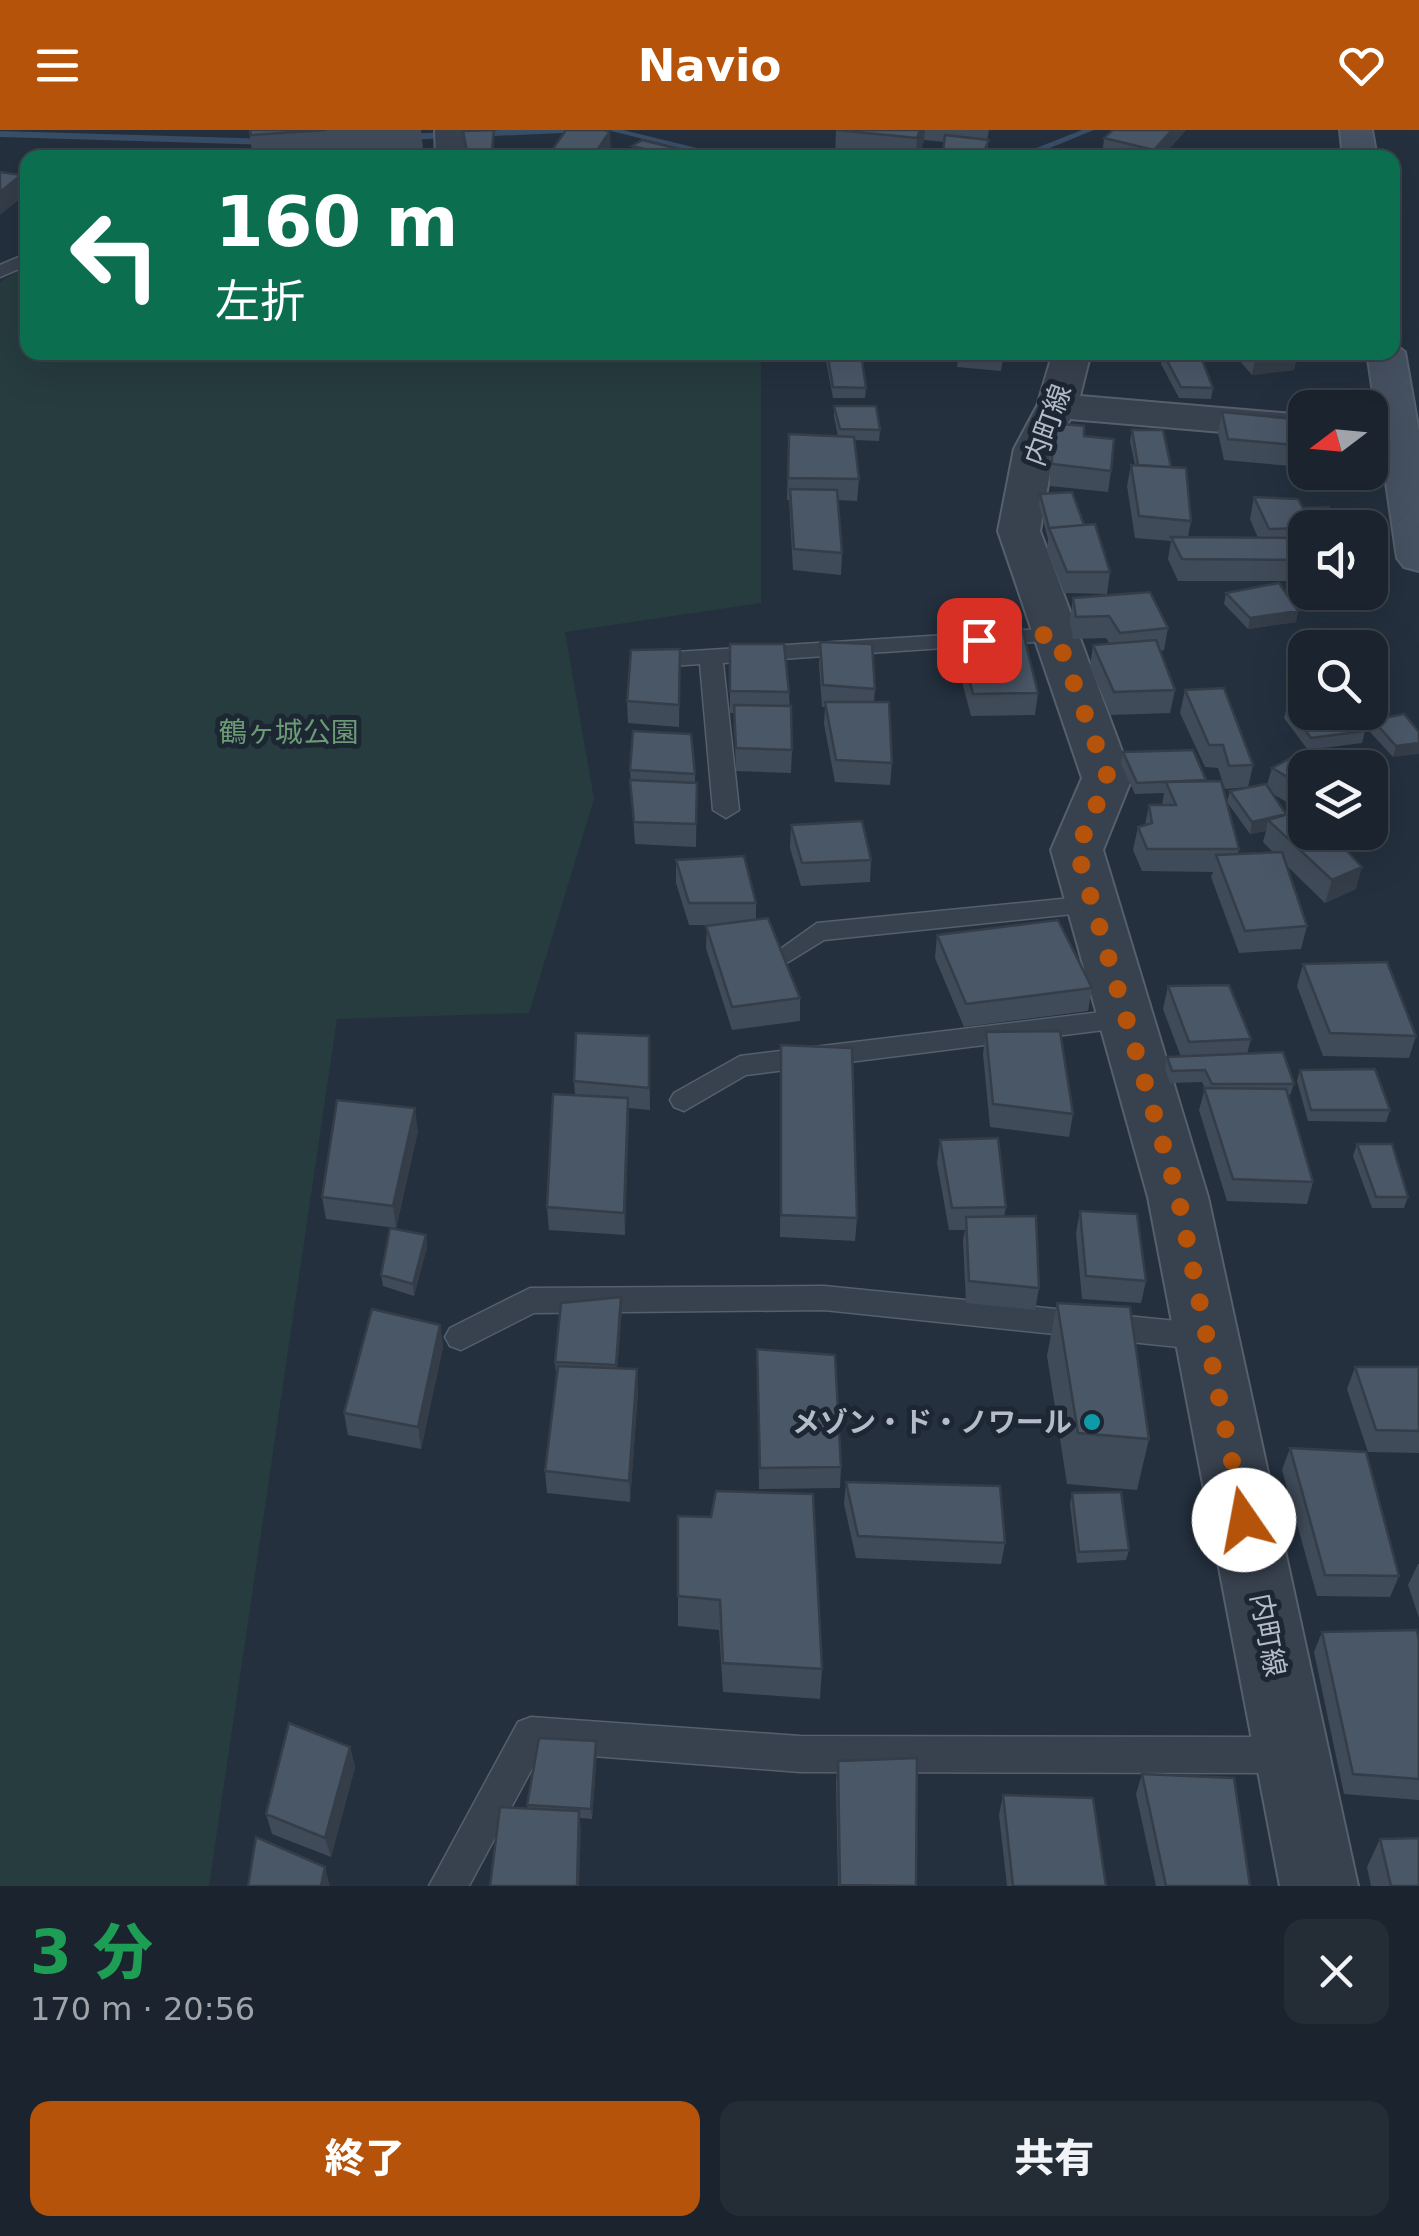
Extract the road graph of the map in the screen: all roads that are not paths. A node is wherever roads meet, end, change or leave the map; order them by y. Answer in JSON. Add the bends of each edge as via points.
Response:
{"nodes":[{"id":1,"x":1386,"y":360,"type":"edge"},
{"id":2,"x":1064,"y":379,"type":"edge"},
{"id":3,"x":1385,"y":390,"type":"edge"},
{"id":4,"x":1288,"y":424,"type":"edge"},
{"id":5,"x":1388,"y":448,"type":"edge"},
{"id":6,"x":1419,"y":558,"type":"edge"},
{"id":7,"x":1056,"y":634,"type":"junction"},
{"id":8,"x":710,"y":657,"type":"junction"},
{"id":9,"x":630,"y":662,"type":"edge"},
{"id":10,"x":726,"y":810,"type":"dead end"},
{"id":11,"x":1092,"y":905,"type":"junction"},
{"id":12,"x":785,"y":955,"type":"edge"},
{"id":13,"x":1126,"y":1019,"type":"junction"},
{"id":14,"x":684,"y":1100,"type":"dead end"},
{"id":15,"x":461,"y":1336,"type":"dead end"},
{"id":16,"x":1207,"y":1337,"type":"junction"},
{"id":17,"x":1292,"y":1755,"type":"junction"},
{"id":18,"x":448,"y":1886,"type":"edge"},
{"id":19,"x":1319,"y":1886,"type":"edge"}],
"edges":[{"from":1,"to":3,"type":"street"},
{"from":2,"to":4,"type":"street"},
{"from":2,"to":7,"type":"street","name":"内町線","via":[[1034,449],[1019,531]]},
{"from":5,"to":6,"type":"street"},
{"from":7,"to":8,"type":"lane"},
{"from":7,"to":11,"type":"street","name":"内町線","via":[[1108,778],[1077,850]]},
{"from":8,"to":9,"type":"lane"},
{"from":8,"to":10,"type":"lane"},
{"from":11,"to":12,"type":"lane","via":[[817,932]]},
{"from":11,"to":13,"type":"street","name":"内町線"},
{"from":13,"to":14,"type":"lane","via":[[740,1066]]},
{"from":13,"to":16,"type":"street","name":"内町線","via":[[1178,1196]]},
{"from":15,"to":16,"type":"lane","via":[[530,1301],[824,1298]]},
{"from":16,"to":17,"type":"street","name":"内町線"},
{"from":17,"to":18,"type":"lane","via":[[800,1754],[531,1734]]},
{"from":17,"to":19,"type":"street","name":"内町線"}]}
